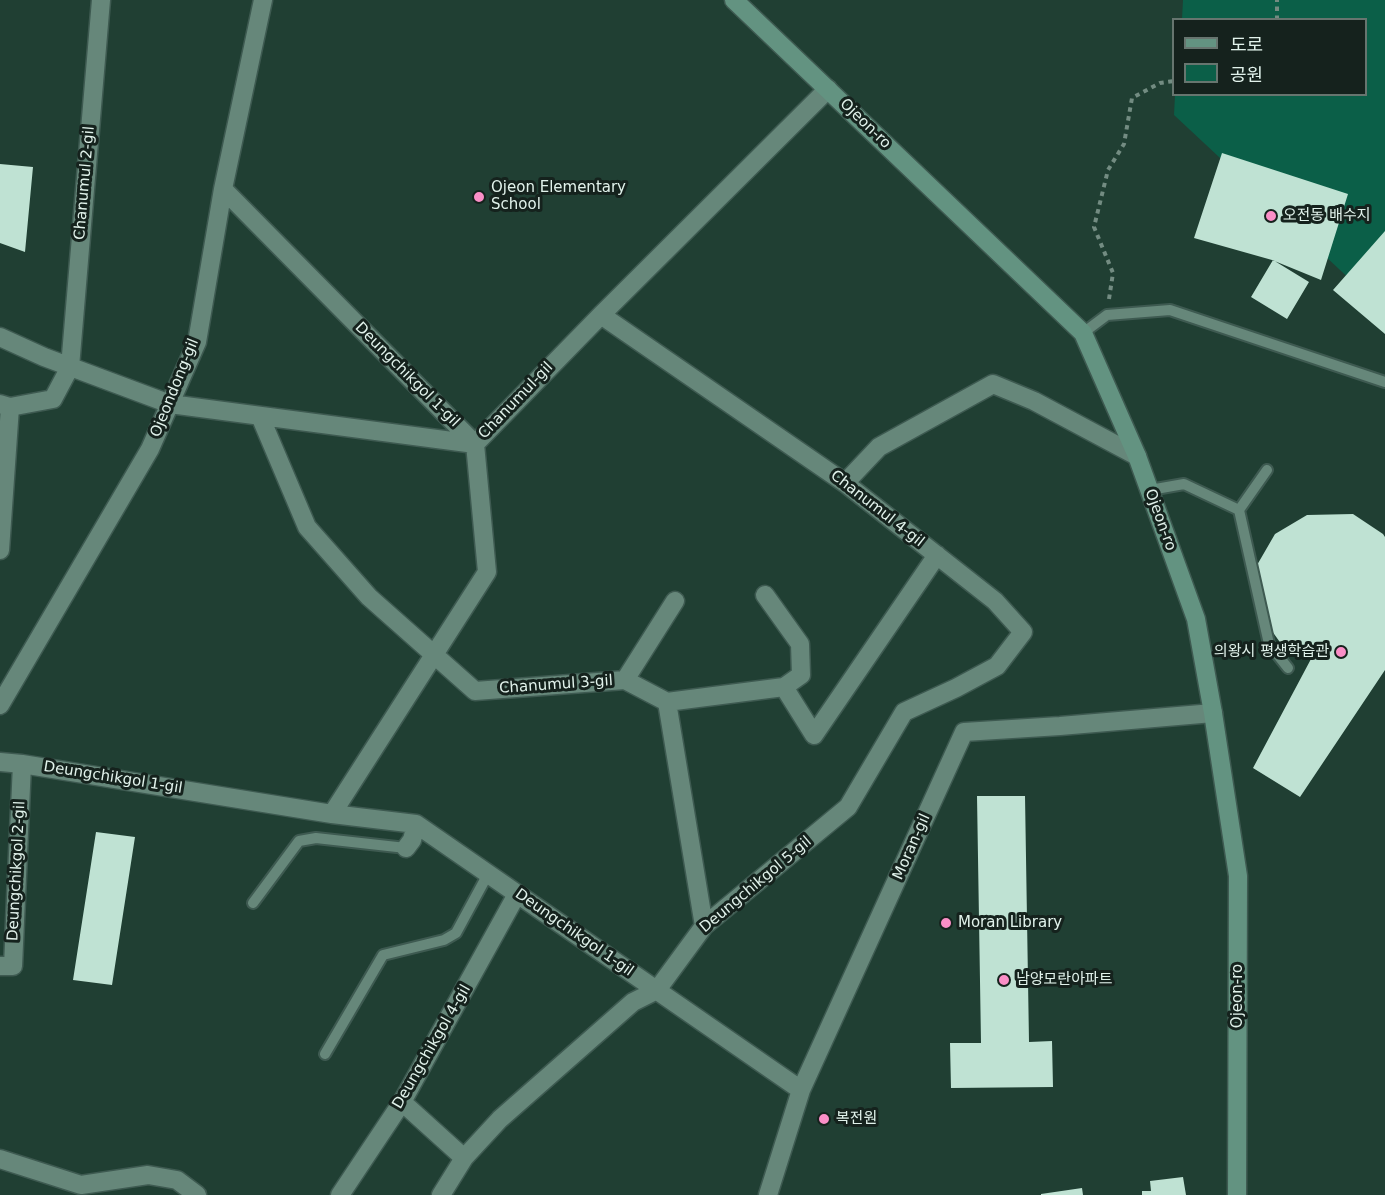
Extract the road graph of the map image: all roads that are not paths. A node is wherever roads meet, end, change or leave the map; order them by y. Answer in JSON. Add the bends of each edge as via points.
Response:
{"nodes":[{"id":1,"x":101,"y":0,"type":"edge"},
{"id":2,"x":263,"y":0,"type":"edge"},
{"id":3,"x":734,"y":0,"type":"edge"},
{"id":4,"x":828,"y":89,"type":"junction"},
{"id":5,"x":223,"y":189,"type":"junction"},
{"id":6,"x":601,"y":315,"type":"junction"},
{"id":7,"x":1083,"y":333,"type":"junction"},
{"id":8,"x":0,"y":337,"type":"edge"},
{"id":9,"x":70,"y":367,"type":"junction"},
{"id":10,"x":1385,"y":382,"type":"edge"},
{"id":11,"x":170,"y":404,"type":"junction"},
{"id":12,"x":5,"y":406,"type":"edge"},
{"id":13,"x":260,"y":416,"type":"junction"},
{"id":14,"x":475,"y":444,"type":"junction"},
{"id":15,"x":1137,"y":456,"type":"junction"},
{"id":16,"x":1267,"y":470,"type":"dead end"},
{"id":17,"x":845,"y":483,"type":"junction"},
{"id":18,"x":1150,"y":490,"type":"junction"},
{"id":19,"x":1239,"y":510,"type":"junction"},
{"id":20,"x":0,"y":550,"type":"edge"},
{"id":21,"x":937,"y":555,"type":"junction"},
{"id":22,"x":765,"y":596,"type":"dead end"},
{"id":23,"x":675,"y":601,"type":"dead end"},
{"id":24,"x":434,"y":654,"type":"junction"},
{"id":25,"x":1288,"y":668,"type":"dead end"},
{"id":26,"x":625,"y":680,"type":"junction"},
{"id":27,"x":784,"y":687,"type":"junction"},
{"id":28,"x":667,"y":702,"type":"junction"},
{"id":29,"x":0,"y":705,"type":"edge"},
{"id":30,"x":904,"y":712,"type":"joint"},
{"id":31,"x":1213,"y":713,"type":"junction"},
{"id":32,"x":0,"y":762,"type":"edge"},
{"id":33,"x":22,"y":764,"type":"junction"},
{"id":34,"x":332,"y":814,"type":"junction"},
{"id":35,"x":416,"y":824,"type":"junction"},
{"id":36,"x":405,"y":848,"type":"joint"},
{"id":37,"x":488,"y":874,"type":"junction"},
{"id":38,"x":517,"y":894,"type":"junction"},
{"id":39,"x":253,"y":903,"type":"dead end"},
{"id":40,"x":704,"y":926,"type":"junction"},
{"id":41,"x":0,"y":966,"type":"edge"},
{"id":42,"x":657,"y":990,"type":"junction"},
{"id":43,"x":325,"y":1054,"type":"dead end"},
{"id":44,"x":801,"y":1090,"type":"junction"},
{"id":45,"x":402,"y":1102,"type":"junction"},
{"id":46,"x":464,"y":1158,"type":"junction"},
{"id":47,"x":0,"y":1160,"type":"edge"},
{"id":48,"x":197,"y":1195,"type":"edge"},
{"id":49,"x":340,"y":1195,"type":"edge"},
{"id":50,"x":441,"y":1195,"type":"edge"},
{"id":51,"x":768,"y":1195,"type":"edge"},
{"id":52,"x":1237,"y":1195,"type":"edge"}],
"edges":[{"from":1,"to":9,"type":"street","name":"Chanumul 2-gil"},
{"from":2,"to":5,"type":"street","name":"Ojeondong-gil"},
{"from":3,"to":4,"type":"street","name":"Ojeon-ro"},
{"from":4,"to":6,"type":"street","name":"Chanumul-gil"},
{"from":4,"to":7,"type":"street","name":"Ojeon-ro"},
{"from":5,"to":11,"type":"street","name":"Ojeondong-gil","via":[[197,342]]},
{"from":5,"to":14,"type":"street","name":"Deungchikgol 1-gil"},
{"from":6,"to":14,"type":"street","name":"Chanumul-gil"},
{"from":6,"to":17,"type":"street","name":"Chanumul 4-gil"},
{"from":7,"to":10,"type":"lane","via":[[1107,315],[1170,310]]},
{"from":7,"to":15,"type":"street","name":"Ojeon-ro"},
{"from":8,"to":9,"type":"street","name":"Chanumul-gil"},
{"from":9,"to":11,"type":"street","name":"Chanumul-gil"},
{"from":9,"to":12,"type":"street","via":[[53,399]]},
{"from":11,"to":13,"type":"street","name":"Chanumul-gil"},
{"from":11,"to":29,"type":"street","name":"Ojeondong-gil","via":[[150,449]]},
{"from":12,"to":20,"type":"street"},
{"from":13,"to":14,"type":"street","name":"Chanumul-gil"},
{"from":13,"to":24,"type":"street","name":"Chanumul 3-gil","via":[[307,527],[369,597]]},
{"from":14,"to":24,"type":"street","via":[[487,572]]},
{"from":15,"to":17,"type":"street","via":[[1034,401],[993,384],[879,447]]},
{"from":15,"to":18,"type":"street","name":"Ojeon-ro"},
{"from":16,"to":19,"type":"lane"},
{"from":17,"to":21,"type":"street","name":"Chanumul 4-gil"},
{"from":18,"to":19,"type":"lane","via":[[1184,484]]},
{"from":18,"to":31,"type":"street","name":"Ojeon-ro","via":[[1196,619]]},
{"from":19,"to":25,"type":"lane","via":[[1269,644]]},
{"from":21,"to":27,"type":"street","via":[[814,735]]},
{"from":21,"to":30,"type":"street","name":"Chanumul 4-gil","via":[[995,601],[1023,632],[997,666]]},
{"from":22,"to":27,"type":"street","via":[[800,644],[801,675]]},
{"from":23,"to":26,"type":"street"},
{"from":24,"to":26,"type":"street","name":"Chanumul 3-gil","via":[[475,691]]},
{"from":24,"to":34,"type":"street"},
{"from":26,"to":28,"type":"street","name":"Chanumul 3-gil"},
{"from":27,"to":28,"type":"street"},
{"from":28,"to":40,"type":"street"},
{"from":30,"to":40,"type":"street","name":"Deungchikgol 5-gil","via":[[848,807]]},
{"from":31,"to":44,"type":"street","name":"Moran-gil","via":[[964,732]]},
{"from":31,"to":52,"type":"street","name":"Ojeon-ro","via":[[1238,876]]},
{"from":32,"to":33,"type":"street","name":"Deungchikgol 1-gil"},
{"from":33,"to":34,"type":"street","name":"Deungchikgol 1-gil"},
{"from":33,"to":41,"type":"street","name":"Deungchikgol 2-gil","via":[[13,966]]},
{"from":34,"to":35,"type":"street","name":"Deungchikgol 1-gil"},
{"from":35,"to":36,"type":"street","via":[[412,840]]},
{"from":35,"to":37,"type":"street","name":"Deungchikgol 1-gil"},
{"from":36,"to":39,"type":"lane","via":[[315,838],[299,841]]},
{"from":37,"to":38,"type":"street","name":"Deungchikgol 1-gil"},
{"from":37,"to":43,"type":"lane","via":[[456,933],[444,940],[384,956]]},
{"from":38,"to":42,"type":"street","name":"Deungchikgol 1-gil"},
{"from":38,"to":45,"type":"street","name":"Deungchikgol 4-gil"},
{"from":40,"to":42,"type":"street","name":"Deungchikgol 5-gil"},
{"from":42,"to":44,"type":"street","name":"Deungchikgol 1-gil"},
{"from":42,"to":46,"type":"street","name":"Deungchikgol 5-gil","via":[[633,1002],[500,1119]]},
{"from":44,"to":51,"type":"street","name":"Moran-gil"},
{"from":45,"to":46,"type":"street"},
{"from":45,"to":49,"type":"street","name":"Deungchikgol 4-gil"},
{"from":46,"to":50,"type":"street","name":"Deungchikgol 5-gil"},
{"from":47,"to":48,"type":"street","via":[[81,1185],[148,1175],[177,1180]]}]}
